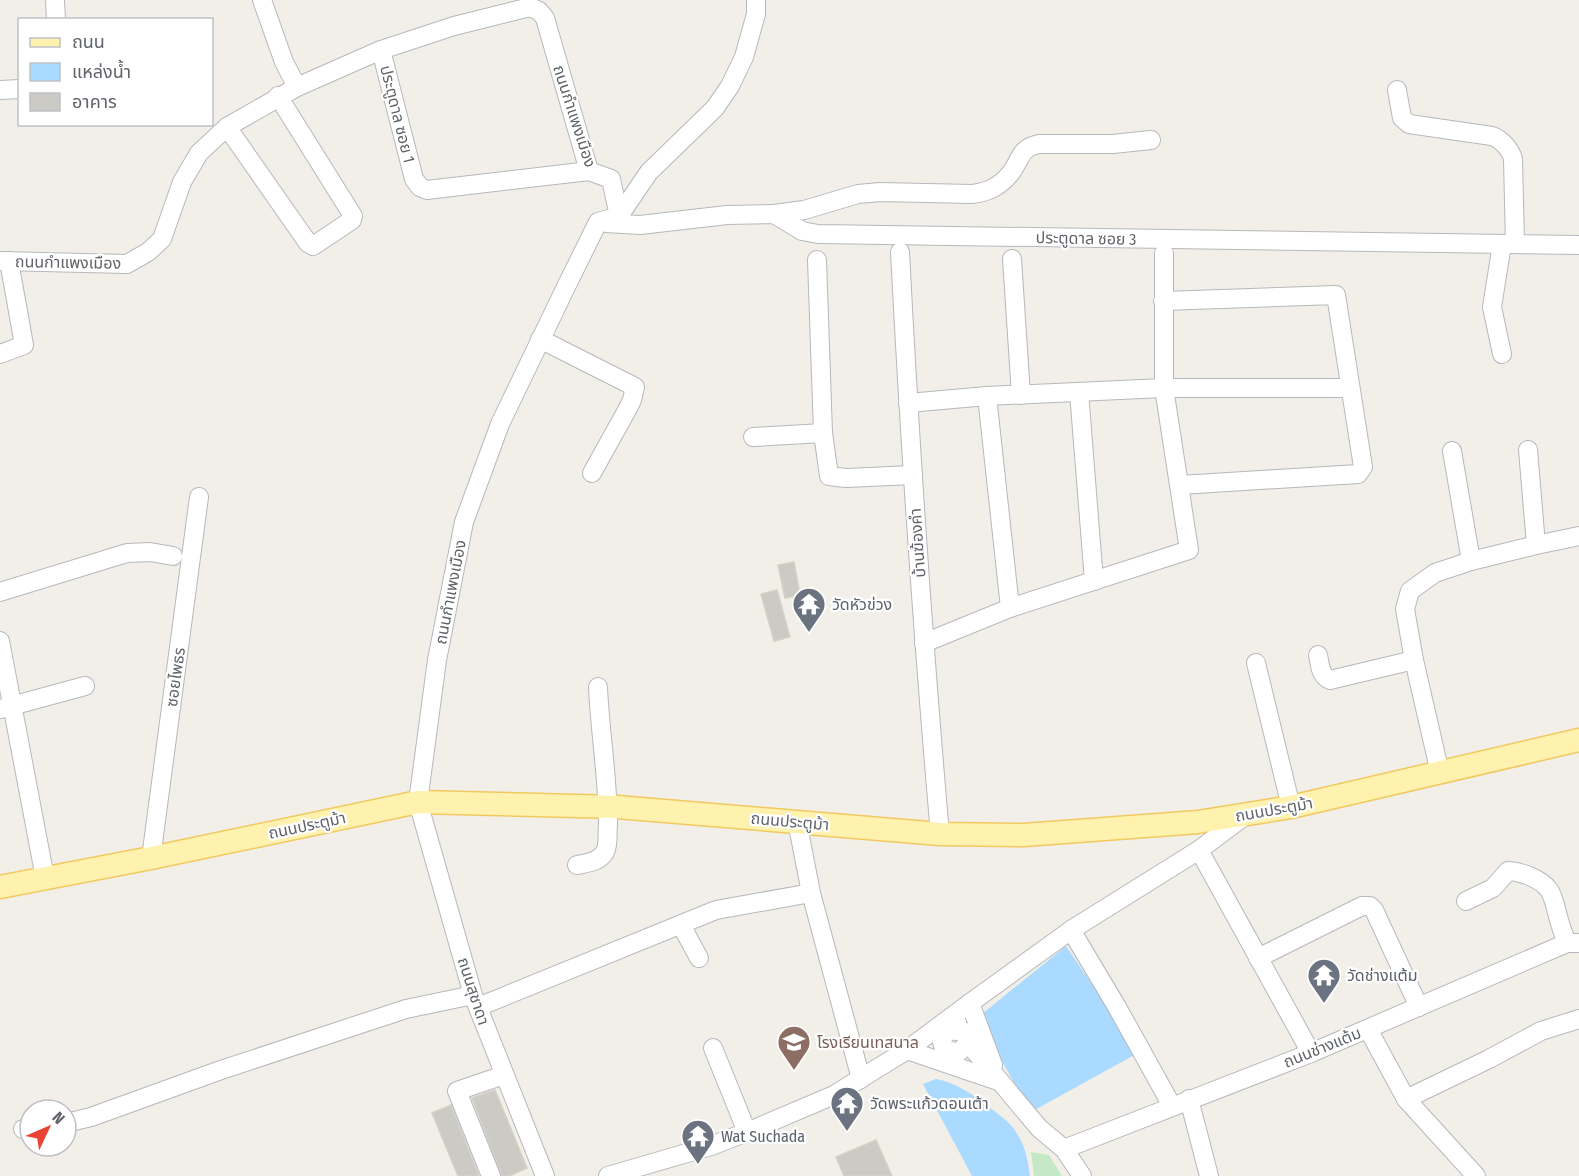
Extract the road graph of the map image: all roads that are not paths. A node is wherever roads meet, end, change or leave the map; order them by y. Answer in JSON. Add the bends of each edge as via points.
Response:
{"nodes":[{"id":1,"x":55,"y":0,"type":"edge"},
{"id":2,"x":262,"y":0,"type":"edge"},
{"id":3,"x":756,"y":0,"type":"edge"},
{"id":4,"x":530,"y":3,"type":"edge"},
{"id":5,"x":57,"y":18,"type":"edge"},
{"id":6,"x":381,"y":50,"type":"junction"},
{"id":7,"x":297,"y":87,"type":"junction"},
{"id":8,"x":18,"y":89,"type":"edge"},
{"id":9,"x":0,"y":90,"type":"edge"},
{"id":10,"x":1397,"y":90,"type":"dead end"},
{"id":11,"x":278,"y":96,"type":"junction"},
{"id":12,"x":227,"y":127,"type":"junction"},
{"id":13,"x":1150,"y":140,"type":"dead end"},
{"id":14,"x":589,"y":171,"type":"junction"},
{"id":15,"x":774,"y":214,"type":"junction"},
{"id":16,"x":619,"y":216,"type":"junction"},
{"id":17,"x":598,"y":222,"type":"junction"},
{"id":18,"x":1508,"y":244,"type":"junction"},
{"id":19,"x":1579,"y":245,"type":"edge"},
{"id":20,"x":900,"y":252,"type":"dead end"},
{"id":21,"x":1164,"y":253,"type":"dead end"},
{"id":22,"x":1012,"y":259,"type":"dead end"},
{"id":23,"x":817,"y":260,"type":"dead end"},
{"id":24,"x":4,"y":261,"type":"edge"},
{"id":25,"x":1163,"y":302,"type":"junction"},
{"id":26,"x":540,"y":339,"type":"junction"},
{"id":27,"x":0,"y":354,"type":"edge"},
{"id":28,"x":1502,"y":354,"type":"dead end"},
{"id":29,"x":1164,"y":388,"type":"junction"},
{"id":30,"x":1344,"y":388,"type":"dead end"},
{"id":31,"x":1078,"y":392,"type":"junction"},
{"id":32,"x":1021,"y":395,"type":"junction"},
{"id":33,"x":987,"y":396,"type":"junction"},
{"id":34,"x":908,"y":403,"type":"junction"},
{"id":35,"x":823,"y":433,"type":"junction"},
{"id":36,"x":753,"y":437,"type":"dead end"},
{"id":37,"x":1528,"y":450,"type":"dead end"},
{"id":38,"x":1452,"y":451,"type":"dead end"},
{"id":39,"x":592,"y":473,"type":"dead end"},
{"id":40,"x":913,"y":475,"type":"junction"},
{"id":41,"x":1180,"y":485,"type":"junction"},
{"id":42,"x":199,"y":497,"type":"dead end"},
{"id":43,"x":1579,"y":536,"type":"edge"},
{"id":44,"x":1536,"y":545,"type":"junction"},
{"id":45,"x":173,"y":556,"type":"dead end"},
{"id":46,"x":1471,"y":561,"type":"junction"},
{"id":47,"x":1094,"y":581,"type":"junction"},
{"id":48,"x":0,"y":592,"type":"edge"},
{"id":49,"x":1010,"y":608,"type":"junction"},
{"id":50,"x":0,"y":641,"type":"edge"},
{"id":51,"x":924,"y":643,"type":"junction"},
{"id":52,"x":1318,"y":655,"type":"dead end"},
{"id":53,"x":1414,"y":660,"type":"junction"},
{"id":54,"x":1256,"y":663,"type":"dead end"},
{"id":55,"x":85,"y":686,"type":"dead end"},
{"id":56,"x":598,"y":687,"type":"dead end"},
{"id":57,"x":6,"y":708,"type":"edge"},
{"id":58,"x":1579,"y":740,"type":"edge"},
{"id":59,"x":1440,"y":773,"type":"junction"},
{"id":60,"x":418,"y":802,"type":"junction"},
{"id":61,"x":608,"y":807,"type":"junction"},
{"id":62,"x":1291,"y":807,"type":"junction"},
{"id":63,"x":1248,"y":814,"type":"junction"},
{"id":64,"x":797,"y":821,"type":"junction"},
{"id":65,"x":940,"y":834,"type":"junction"},
{"id":66,"x":1199,"y":850,"type":"junction"},
{"id":67,"x":151,"y":858,"type":"junction"},
{"id":68,"x":577,"y":865,"type":"dead end"},
{"id":69,"x":45,"y":878,"type":"junction"},
{"id":70,"x":0,"y":887,"type":"edge"},
{"id":71,"x":811,"y":893,"type":"junction"},
{"id":72,"x":1466,"y":901,"type":"dead end"},
{"id":73,"x":681,"y":925,"type":"junction"},
{"id":74,"x":1071,"y":930,"type":"junction"},
{"id":75,"x":1573,"y":943,"type":"edge"},
{"id":76,"x":699,"y":958,"type":"dead end"},
{"id":77,"x":1258,"y":958,"type":"junction"},
{"id":78,"x":475,"y":1001,"type":"junction"},
{"id":79,"x":970,"y":1003,"type":"junction"},
{"id":80,"x":1419,"y":1007,"type":"junction"},
{"id":81,"x":1579,"y":1019,"type":"edge"},
{"id":82,"x":1368,"y":1029,"type":"junction"},
{"id":83,"x":955,"y":1041,"type":"junction"},
{"id":84,"x":713,"y":1048,"type":"dead end"},
{"id":85,"x":907,"y":1050,"type":"junction"},
{"id":86,"x":1311,"y":1053,"type":"junction"},
{"id":87,"x":504,"y":1075,"type":"junction"},
{"id":88,"x":861,"y":1079,"type":"junction"},
{"id":89,"x":998,"y":1081,"type":"junction"},
{"id":90,"x":1406,"y":1099,"type":"junction"},
{"id":91,"x":1180,"y":1103,"type":"junction"},
{"id":92,"x":78,"y":1121,"type":"edge"},
{"id":93,"x":747,"y":1132,"type":"junction"},
{"id":94,"x":1064,"y":1149,"type":"junction"},
{"id":95,"x":491,"y":1176,"type":"edge"},
{"id":96,"x":545,"y":1176,"type":"edge"},
{"id":97,"x":608,"y":1176,"type":"edge"},
{"id":98,"x":1082,"y":1176,"type":"edge"},
{"id":99,"x":1209,"y":1176,"type":"edge"},
{"id":100,"x":1476,"y":1176,"type":"edge"}],
"edges":[{"from":1,"to":5,"type":"street"},
{"from":2,"to":7,"type":"street"},
{"from":3,"to":16,"type":"street","via":[[744,57],[730,86],[715,108],[649,172]]},
{"from":4,"to":6,"type":"street","name":"ถนนกำแพงเมือง"},
{"from":4,"to":14,"type":"street","name":"ถนนกำแพงเมือง","via":[[545,18]]},
{"from":6,"to":7,"type":"street","name":"ถนนกำแพงเมือง"},
{"from":6,"to":14,"type":"street","name":"ประตูดาล ซอย 1","via":[[414,179],[420,187],[427,190]]},
{"from":7,"to":11,"type":"street","name":"ถนนกำแพงเมือง"},
{"from":8,"to":9,"type":"street"},
{"from":10,"to":18,"type":"street","via":[[1402,118],[1409,124],[1492,136],[1512,155]]},
{"from":11,"to":12,"type":"street","name":"ถนนกำแพงเมือง"},
{"from":11,"to":12,"type":"street","via":[[353,216],[314,246],[308,243]]},
{"from":12,"to":24,"type":"street","name":"ถนนกำแพงเมือง","via":[[199,153],[182,182],[162,239],[148,252],[128,264]]},
{"from":13,"to":15,"type":"street","via":[[1032,145],[1024,150],[1001,183],[984,192],[880,192]]},
{"from":14,"to":16,"type":"street","name":"ถนนกำแพงเมือง","via":[[611,179]]},
{"from":15,"to":17,"type":"street","via":[[727,214],[640,225]]},
{"from":15,"to":18,"type":"street","name":"ประตูดาล ซอย 3","via":[[802,231],[818,234]]},
{"from":16,"to":17,"type":"street"},
{"from":17,"to":26,"type":"street","name":"ถนนกำแพงเมือง"},
{"from":18,"to":19,"type":"street","name":"ประตูดาล ซอย 3"},
{"from":18,"to":28,"type":"street","via":[[1492,307]]},
{"from":20,"to":34,"type":"street","name":"บ้านฆ้องคำ"},
{"from":21,"to":25,"type":"street"},
{"from":22,"to":32,"type":"street"},
{"from":23,"to":35,"type":"street"},
{"from":24,"to":27,"type":"street","via":[[24,345]]},
{"from":25,"to":29,"type":"street"},
{"from":25,"to":41,"type":"street","via":[[1336,295],[1363,467],[1358,474]]},
{"from":26,"to":39,"type":"street","via":[[635,387],[632,400]]},
{"from":26,"to":60,"type":"street","name":"ถนนกำแพงเมือง","via":[[500,424],[464,522],[437,660]]},
{"from":29,"to":30,"type":"street"},
{"from":29,"to":31,"type":"street"},
{"from":29,"to":41,"type":"street"},
{"from":31,"to":32,"type":"street"},
{"from":31,"to":47,"type":"street"},
{"from":32,"to":33,"type":"street"},
{"from":33,"to":34,"type":"street"},
{"from":33,"to":49,"type":"street"},
{"from":34,"to":40,"type":"street","name":"บ้านฆ้องคำ"},
{"from":35,"to":36,"type":"street"},
{"from":35,"to":40,"type":"street","via":[[831,477]]},
{"from":37,"to":44,"type":"street"},
{"from":38,"to":46,"type":"street"},
{"from":40,"to":51,"type":"street","name":"บ้านฆ้องคำ"},
{"from":41,"to":47,"type":"street","via":[[1189,550]]},
{"from":42,"to":67,"type":"street","name":"ซอยไพธร"},
{"from":43,"to":44,"type":"street"},
{"from":44,"to":46,"type":"street"},
{"from":45,"to":48,"type":"street","via":[[127,553]]},
{"from":46,"to":53,"type":"street","via":[[1435,573],[1410,591],[1405,609]]},
{"from":47,"to":49,"type":"street"},
{"from":49,"to":51,"type":"street"},
{"from":50,"to":57,"type":"street"},
{"from":51,"to":65,"type":"street","name":"บ้านฆ้องคำ"},
{"from":52,"to":53,"type":"street","via":[[1323,675],[1330,680]]},
{"from":53,"to":59,"type":"street"},
{"from":54,"to":62,"type":"street"},
{"from":55,"to":57,"type":"street"},
{"from":56,"to":61,"type":"street"},
{"from":57,"to":69,"type":"street"},
{"from":58,"to":59,"type":"main road","name":"ถนนประตูม้า"},
{"from":59,"to":62,"type":"main road","name":"ถนนประตูม้า"},
{"from":60,"to":61,"type":"main road","name":"ถนนประตูม้า"},
{"from":60,"to":67,"type":"main road","name":"ถนนประตูม้า"},
{"from":60,"to":78,"type":"street","name":"ถนนสุชาดา"},
{"from":61,"to":64,"type":"main road","name":"ถนนประตูม้า"},
{"from":61,"to":68,"type":"street","via":[[604,853],[590,863]]},
{"from":62,"to":63,"type":"main road","name":"ถนนประตูม้า"},
{"from":63,"to":65,"type":"main road","name":"ถนนประตูม้า","via":[[1198,822],[1024,835]]},
{"from":63,"to":66,"type":"street"},
{"from":64,"to":65,"type":"main road","name":"ถนนประตูม้า"},
{"from":64,"to":71,"type":"street"},
{"from":66,"to":74,"type":"street"},
{"from":66,"to":77,"type":"street"},
{"from":67,"to":69,"type":"main road","name":"ถนนประตูม้า"},
{"from":69,"to":70,"type":"main road","name":"ถนนประตูม้า"},
{"from":71,"to":73,"type":"street","via":[[716,910]]},
{"from":71,"to":88,"type":"street"},
{"from":72,"to":75,"type":"street","via":[[1493,888],[1508,872],[1541,881],[1551,892],[1561,928]]},
{"from":73,"to":76,"type":"street"},
{"from":73,"to":78,"type":"street"},
{"from":74,"to":79,"type":"street"},
{"from":74,"to":91,"type":"street"},
{"from":75,"to":80,"type":"street","name":"ถนนช่างแต้ม"},
{"from":77,"to":80,"type":"street","via":[[1362,906],[1370,906]]},
{"from":77,"to":86,"type":"street"},
{"from":78,"to":87,"type":"street","name":"ถนนสุชาดา"},
{"from":78,"to":92,"type":"street","via":[[406,1009]]},
{"from":79,"to":83,"type":"street"},
{"from":79,"to":85,"type":"street"},
{"from":79,"to":89,"type":"street"},
{"from":80,"to":82,"type":"street","name":"ถนนช่างแต้ม"},
{"from":81,"to":90,"type":"street","via":[[1541,1031]]},
{"from":82,"to":86,"type":"street","name":"ถนนช่างแต้ม"},
{"from":82,"to":90,"type":"street"},
{"from":83,"to":85,"type":"street"},
{"from":83,"to":89,"type":"street"},
{"from":84,"to":93,"type":"street"},
{"from":85,"to":88,"type":"street"},
{"from":85,"to":89,"type":"street"},
{"from":86,"to":91,"type":"street","name":"ถนนช่างแต้ม"},
{"from":87,"to":95,"type":"street","via":[[457,1091]]},
{"from":87,"to":96,"type":"street","name":"ถนนสุชาดา"},
{"from":88,"to":93,"type":"street","via":[[834,1095]]},
{"from":89,"to":94,"type":"street","via":[[1039,1128]]},
{"from":90,"to":100,"type":"street"},
{"from":91,"to":94,"type":"street","name":"ถนนช่างแต้ม"},
{"from":91,"to":99,"type":"street"},
{"from":93,"to":97,"type":"street"},
{"from":94,"to":98,"type":"street"}]}
